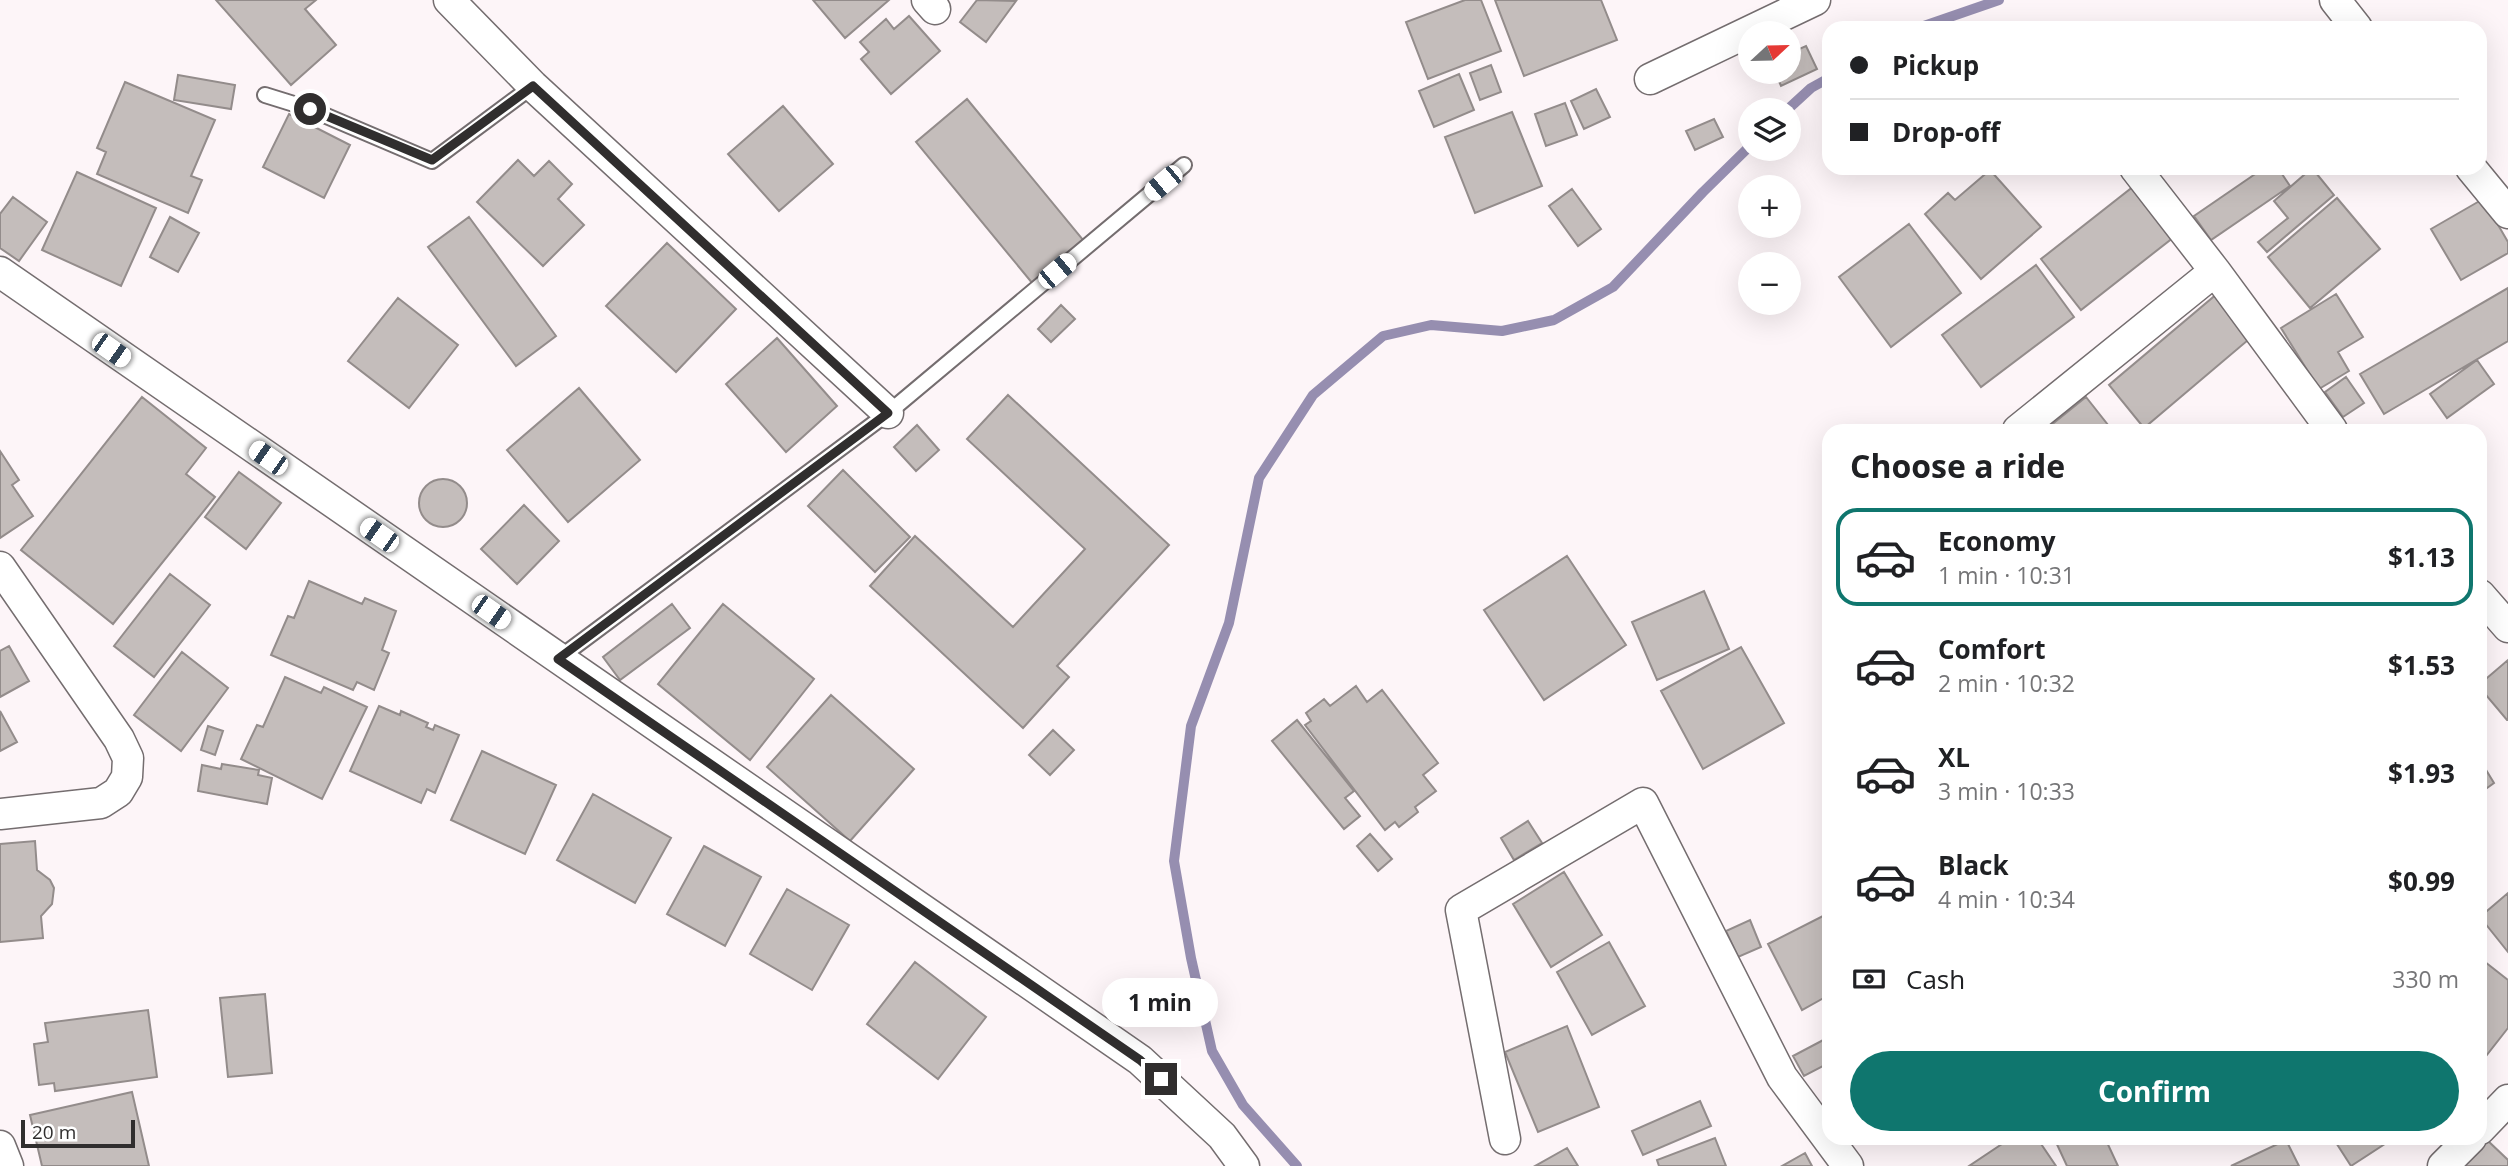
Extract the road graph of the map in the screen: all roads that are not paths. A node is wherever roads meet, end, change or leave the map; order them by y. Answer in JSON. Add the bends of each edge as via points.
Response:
{"nodes":[{"id":1,"x":449,"y":0,"type":"edge"},
{"id":2,"x":1815,"y":0,"type":"edge"},
{"id":3,"x":2335,"y":0,"type":"edge"},
{"id":4,"x":2352,"y":21,"type":"edge"},
{"id":5,"x":1650,"y":79,"type":"dead end"},
{"id":6,"x":533,"y":86,"type":"junction"},
{"id":7,"x":265,"y":95,"type":"dead end"},
{"id":8,"x":1184,"y":165,"type":"dead end"},
{"id":9,"x":2140,"y":175,"type":"edge"},
{"id":10,"x":2477,"y":175,"type":"edge"},
{"id":11,"x":2508,"y":213,"type":"edge"},
{"id":12,"x":2215,"y":271,"type":"junction"},
{"id":13,"x":0,"y":272,"type":"edge"},
{"id":14,"x":888,"y":413,"type":"junction"},
{"id":15,"x":2025,"y":424,"type":"edge"},
{"id":16,"x":2328,"y":424,"type":"edge"},
{"id":17,"x":0,"y":567,"type":"edge"},
{"id":18,"x":2487,"y":604,"type":"edge"},
{"id":19,"x":2508,"y":627,"type":"edge"},
{"id":20,"x":558,"y":659,"type":"junction"},
{"id":21,"x":0,"y":814,"type":"edge"},
{"id":22,"x":2508,"y":1100,"type":"edge"},
{"id":23,"x":2487,"y":1122,"type":"edge"},
{"id":24,"x":1822,"y":1131,"type":"edge"},
{"id":25,"x":1505,"y":1139,"type":"dead end"},
{"id":26,"x":1832,"y":1145,"type":"edge"},
{"id":27,"x":2464,"y":1145,"type":"edge"},
{"id":28,"x":0,"y":1146,"type":"edge"},
{"id":29,"x":8,"y":1166,"type":"edge"},
{"id":30,"x":1244,"y":1166,"type":"edge"},
{"id":31,"x":1848,"y":1166,"type":"edge"},
{"id":32,"x":2443,"y":1166,"type":"edge"}],
"edges":[{"from":1,"to":6,"type":"street"},
{"from":2,"to":5,"type":"street"},
{"from":3,"to":4,"type":"street"},
{"from":6,"to":7,"type":"lane","via":[[432,160]]},
{"from":6,"to":14,"type":"street"},
{"from":8,"to":14,"type":"lane"},
{"from":9,"to":12,"type":"street"},
{"from":10,"to":11,"type":"street"},
{"from":12,"to":15,"type":"street"},
{"from":12,"to":16,"type":"street"},
{"from":13,"to":20,"type":"street"},
{"from":14,"to":20,"type":"lane"},
{"from":17,"to":21,"type":"street","via":[[128,758],[127,778],[118,792],[102,803]]},
{"from":18,"to":19,"type":"street"},
{"from":20,"to":30,"type":"street","via":[[1140,1060],[1222,1136]]},
{"from":22,"to":23,"type":"street"},
{"from":24,"to":25,"type":"street","via":[[1782,1077],[1643,803],[1461,911]]},
{"from":26,"to":31,"type":"street"},
{"from":27,"to":32,"type":"street"},
{"from":28,"to":29,"type":"street"}]}
